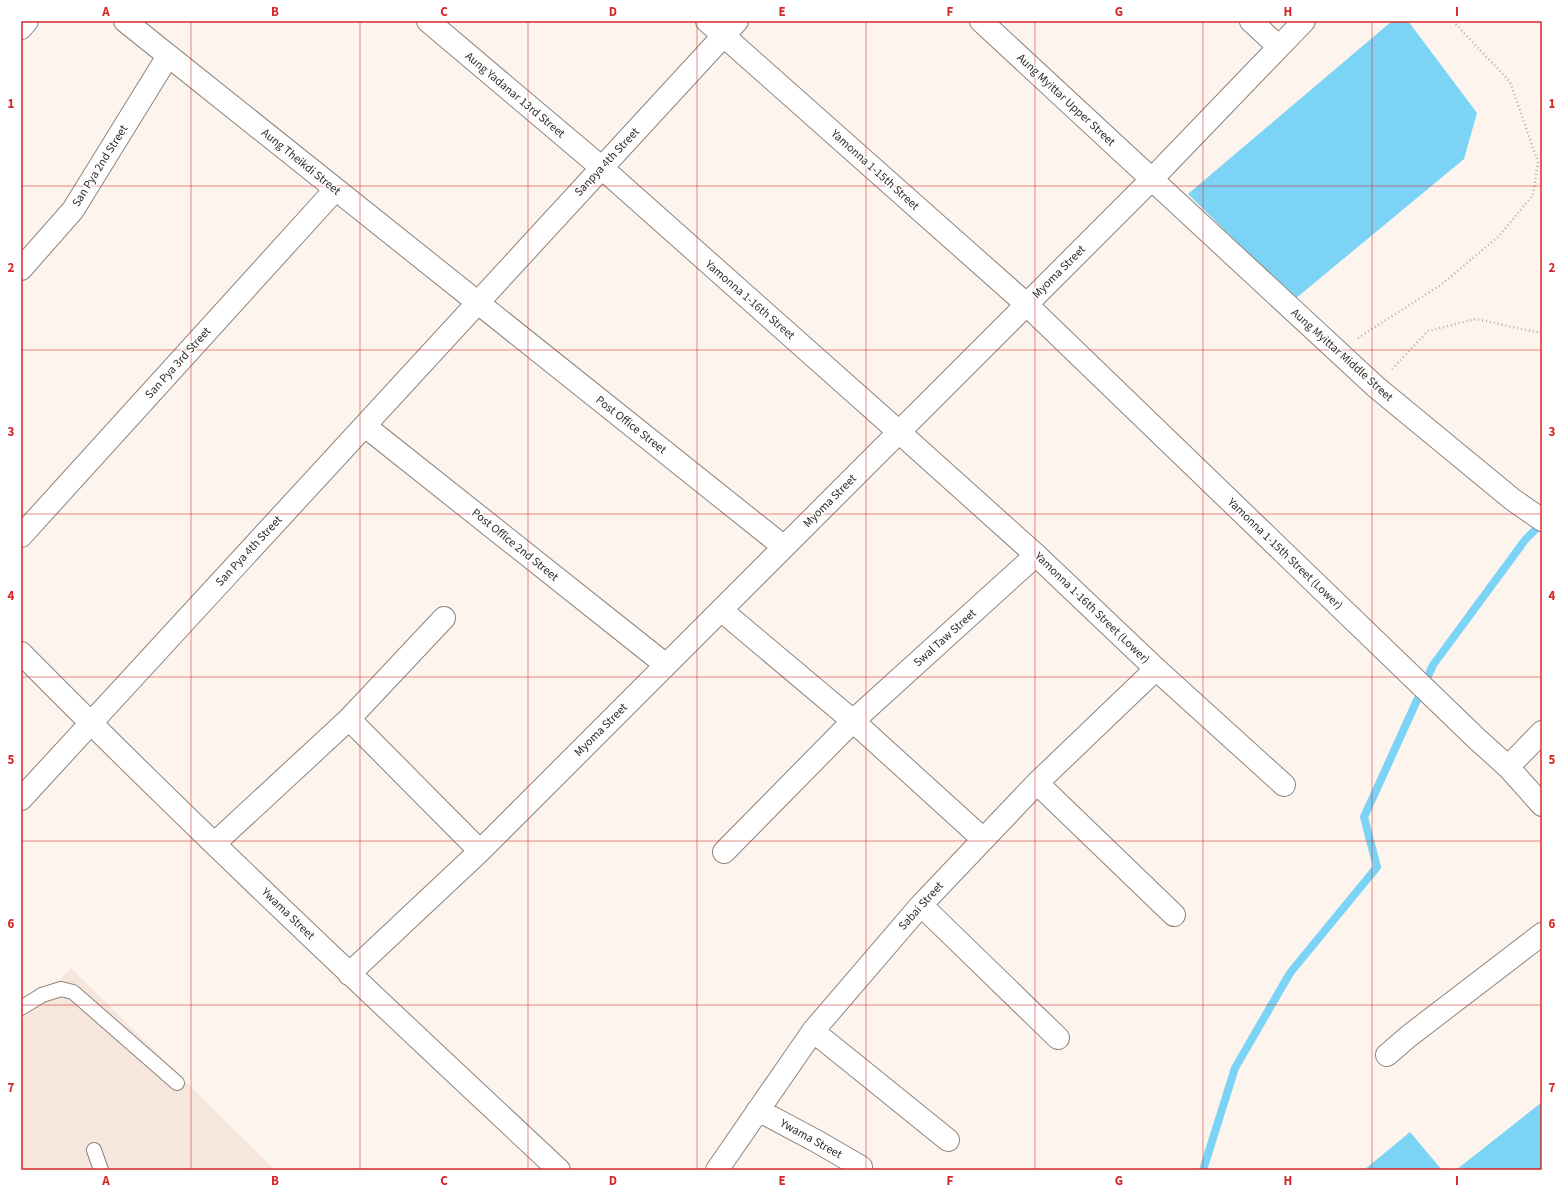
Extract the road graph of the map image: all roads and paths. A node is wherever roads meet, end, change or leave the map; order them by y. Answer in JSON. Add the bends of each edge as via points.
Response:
{"nodes":[{"id":1,"x":27,"y":21,"type":"edge"},
{"id":2,"x":125,"y":21,"type":"edge"},
{"id":3,"x":428,"y":21,"type":"edge"},
{"id":4,"x":707,"y":21,"type":"edge"},
{"id":5,"x":981,"y":21,"type":"edge"},
{"id":6,"x":1251,"y":21,"type":"edge"},
{"id":7,"x":1304,"y":21,"type":"edge"},
{"id":8,"x":1453,"y":21,"type":"edge"},
{"id":9,"x":21,"y":28,"type":"edge"},
{"id":10,"x":731,"y":28,"type":"edge"},
{"id":11,"x":1279,"y":47,"type":"junction"},
{"id":12,"x":168,"y":56,"type":"junction"},
{"id":13,"x":602,"y":168,"type":"junction"},
{"id":14,"x":1151,"y":180,"type":"junction"},
{"id":15,"x":336,"y":190,"type":"junction"},
{"id":16,"x":21,"y":269,"type":"edge"},
{"id":17,"x":478,"y":304,"type":"junction"},
{"id":18,"x":1026,"y":304,"type":"junction"},
{"id":19,"x":1542,"y":332,"type":"edge"},
{"id":20,"x":1337,"y":351,"type":"junction"},
{"id":21,"x":1376,"y":387,"type":"junction"},
{"id":22,"x":365,"y":426,"type":"junction"},
{"id":23,"x":899,"y":432,"type":"junction"},
{"id":24,"x":1542,"y":520,"type":"edge"},
{"id":25,"x":21,"y":536,"type":"edge"},
{"id":26,"x":784,"y":547,"type":"junction"},
{"id":27,"x":1036,"y":555,"type":"junction"},
{"id":28,"x":721,"y":610,"type":"junction"},
{"id":29,"x":444,"y":618,"type":"dead end"},
{"id":30,"x":21,"y":653,"type":"edge"},
{"id":31,"x":666,"y":665,"type":"junction"},
{"id":32,"x":1156,"y":669,"type":"junction"},
{"id":33,"x":349,"y":719,"type":"junction"},
{"id":34,"x":853,"y":721,"type":"junction"},
{"id":35,"x":90,"y":723,"type":"junction"},
{"id":36,"x":1542,"y":732,"type":"edge"},
{"id":37,"x":1508,"y":767,"type":"junction"},
{"id":38,"x":1037,"y":783,"type":"junction"},
{"id":39,"x":1284,"y":785,"type":"dead end"},
{"id":40,"x":21,"y":799,"type":"edge"},
{"id":41,"x":1542,"y":805,"type":"edge"},
{"id":42,"x":983,"y":839,"type":"junction"},
{"id":43,"x":215,"y":843,"type":"junction"},
{"id":44,"x":480,"y":851,"type":"junction"},
{"id":45,"x":724,"y":852,"type":"dead end"},
{"id":46,"x":921,"y":905,"type":"junction"},
{"id":47,"x":1174,"y":915,"type":"dead end"},
{"id":48,"x":1542,"y":934,"type":"edge"},
{"id":49,"x":349,"y":974,"type":"junction"},
{"id":50,"x":21,"y":1008,"type":"edge"},
{"id":51,"x":813,"y":1031,"type":"junction"},
{"id":52,"x":1058,"y":1038,"type":"dead end"},
{"id":53,"x":1387,"y":1055,"type":"dead end"},
{"id":54,"x":177,"y":1083,"type":"dead end"},
{"id":55,"x":758,"y":1110,"type":"junction"},
{"id":56,"x":948,"y":1140,"type":"dead end"},
{"id":57,"x":94,"y":1150,"type":"dead end"},
{"id":58,"x":101,"y":1170,"type":"edge"},
{"id":59,"x":559,"y":1170,"type":"edge"},
{"id":60,"x":716,"y":1170,"type":"edge"},
{"id":61,"x":861,"y":1170,"type":"edge"}],
"edges":[{"from":1,"to":9,"type":"street"},
{"from":2,"to":12,"type":"street","name":"Aung Theikdi Street"},
{"from":3,"to":13,"type":"street","name":"Aung Yadanar 13rd Street"},
{"from":4,"to":10,"type":"street","name":"Yamonna 1-15th Street"},
{"from":5,"to":14,"type":"street","name":"Aung Myittar Upper Street"},
{"from":6,"to":11,"type":"street"},
{"from":7,"to":11,"type":"street","name":"Myoma Street"},
{"from":8,"to":20,"type":"path","via":[[1510,82],[1538,162],[1533,195],[1499,236],[1442,284]]},
{"from":10,"to":13,"type":"street","name":"Sanpya 4th Street"},
{"from":10,"to":18,"type":"street","name":"Yamonna 1-15th Street"},
{"from":11,"to":14,"type":"street","name":"Myoma Street"},
{"from":12,"to":15,"type":"street","name":"Aung Theikdi Street"},
{"from":12,"to":16,"type":"street","name":"San Pya 2nd Street","via":[[73,210]]},
{"from":13,"to":17,"type":"street","name":"Sanpya 4th Street"},
{"from":13,"to":23,"type":"street","name":"Yamonna 1-16th Street"},
{"from":14,"to":18,"type":"street","name":"Myoma Street"},
{"from":14,"to":20,"type":"street","name":"Aung Myittar Middle Street"},
{"from":15,"to":17,"type":"street","name":"Aung Theikdi Street"},
{"from":15,"to":25,"type":"street","name":"San Pya 3rd Street"},
{"from":17,"to":22,"type":"street","name":"San Pya 4th Street"},
{"from":17,"to":26,"type":"street","name":"Post Office Street"},
{"from":18,"to":23,"type":"street","name":"Myoma Street"},
{"from":18,"to":37,"type":"street","name":"Yamonna 1-15th Street (Lower)"},
{"from":19,"to":21,"type":"path","via":[[1476,319],[1428,331]]},
{"from":20,"to":21,"type":"street","name":"Aung Myittar Middle Street"},
{"from":21,"to":24,"type":"street","name":"Aung Myittar Middle Street","via":[[1512,499]]},
{"from":22,"to":31,"type":"street","name":"Post Office 2nd Street"},
{"from":22,"to":35,"type":"street","name":"San Pya 4th Street"},
{"from":23,"to":26,"type":"street","name":"Myoma Street"},
{"from":23,"to":27,"type":"street","name":"Yamonna 1-16th Street (Lower)"},
{"from":26,"to":28,"type":"street","name":"Myoma Street"},
{"from":27,"to":32,"type":"street","name":"Yamonna 1-16th Street (Lower)"},
{"from":27,"to":34,"type":"street","name":"Swal Taw Street"},
{"from":28,"to":31,"type":"street","name":"Myoma Street"},
{"from":28,"to":34,"type":"street"},
{"from":29,"to":33,"type":"street"},
{"from":30,"to":35,"type":"street","name":"Ywama Street"},
{"from":31,"to":44,"type":"street","name":"Myoma Street"},
{"from":32,"to":38,"type":"street","name":"Sabai Street"},
{"from":32,"to":39,"type":"street","name":"Yamonna 1-16th Street (Lower)"},
{"from":33,"to":43,"type":"street"},
{"from":33,"to":44,"type":"street"},
{"from":34,"to":42,"type":"street"},
{"from":34,"to":45,"type":"street","name":"Swal Taw Street"},
{"from":35,"to":40,"type":"street","name":"San Pya 4th Street"},
{"from":35,"to":43,"type":"street","name":"Ywama Street"},
{"from":36,"to":37,"type":"street"},
{"from":37,"to":41,"type":"street","name":"Yamonna 1-15th Street (Lower)"},
{"from":38,"to":42,"type":"street","name":"Sabai Street"},
{"from":38,"to":47,"type":"street"},
{"from":42,"to":46,"type":"street","name":"Sabai Street"},
{"from":43,"to":49,"type":"street","name":"Ywama Street"},
{"from":44,"to":49,"type":"street","name":"Myoma Street"},
{"from":46,"to":51,"type":"street","name":"Sabai Street"},
{"from":46,"to":52,"type":"street"},
{"from":48,"to":53,"type":"street"},
{"from":49,"to":59,"type":"street","name":"Ywama Street"},
{"from":50,"to":54,"type":"lane","via":[[42,995],[61,989],[73,992]]},
{"from":51,"to":55,"type":"street","name":"Sabai Street"},
{"from":51,"to":56,"type":"street"},
{"from":55,"to":60,"type":"street","name":"Sabai Street"},
{"from":55,"to":61,"type":"street","name":"Ywama Street","via":[[818,1142]]},
{"from":57,"to":58,"type":"lane"}]}
